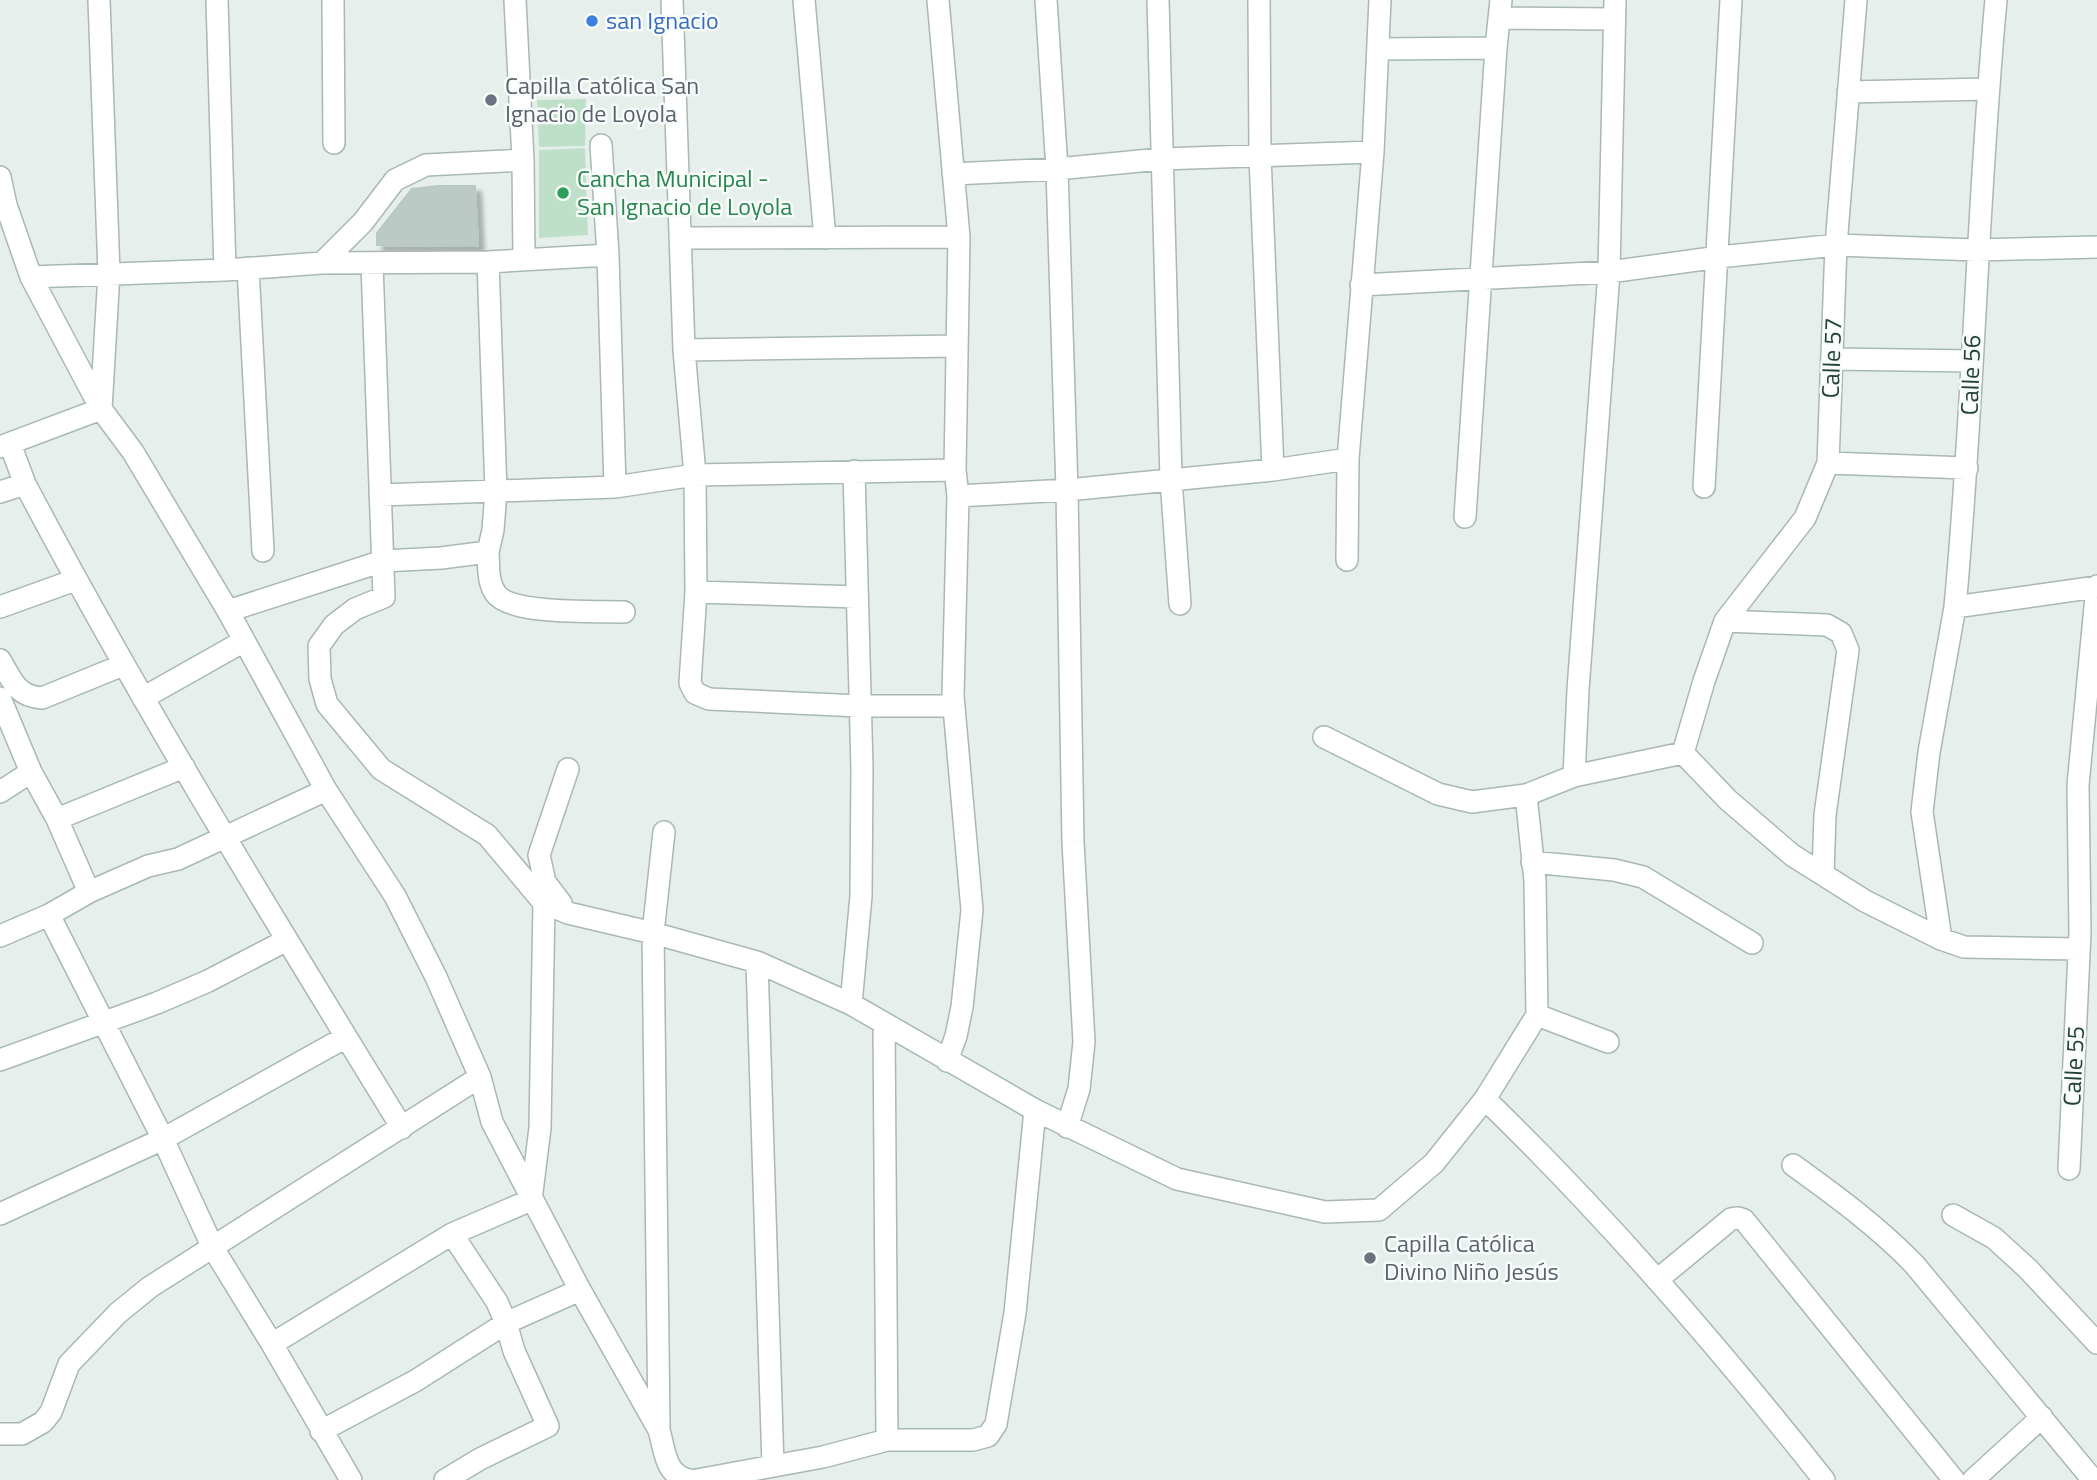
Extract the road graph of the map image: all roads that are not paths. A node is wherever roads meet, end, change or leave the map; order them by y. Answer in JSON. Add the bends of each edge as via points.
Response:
{"nodes":[{"id":1,"x":99,"y":0,"type":"edge"},
{"id":2,"x":217,"y":0,"type":"edge"},
{"id":3,"x":333,"y":0,"type":"edge"},
{"id":4,"x":515,"y":0,"type":"edge"},
{"id":5,"x":672,"y":0,"type":"edge"},
{"id":6,"x":804,"y":0,"type":"edge"},
{"id":7,"x":938,"y":0,"type":"edge"},
{"id":8,"x":1045,"y":0,"type":"edge"},
{"id":9,"x":1158,"y":0,"type":"edge"},
{"id":10,"x":1259,"y":0,"type":"edge"},
{"id":11,"x":1380,"y":0,"type":"edge"},
{"id":12,"x":1731,"y":0,"type":"edge"},
{"id":13,"x":1856,"y":0,"type":"edge"},
{"id":14,"x":1996,"y":0,"type":"edge"},
{"id":15,"x":1501,"y":9,"type":"edge"},
{"id":16,"x":1614,"y":10,"type":"edge"},
{"id":17,"x":1496,"y":48,"type":"junction"},
{"id":18,"x":1378,"y":49,"type":"junction"},
{"id":19,"x":1988,"y":89,"type":"junction"},
{"id":20,"x":1848,"y":92,"type":"junction"},
{"id":21,"x":334,"y":143,"type":"dead end"},
{"id":22,"x":601,"y":145,"type":"dead end"},
{"id":23,"x":1373,"y":152,"type":"junction"},
{"id":24,"x":1260,"y":156,"type":"junction"},
{"id":25,"x":1161,"y":159,"type":"junction"},
{"id":26,"x":523,"y":160,"type":"junction"},
{"id":27,"x":1057,"y":169,"type":"junction"},
{"id":28,"x":953,"y":174,"type":"junction"},
{"id":29,"x":0,"y":177,"type":"edge"},
{"id":30,"x":959,"y":237,"type":"junction"},
{"id":31,"x":680,"y":238,"type":"junction"},
{"id":32,"x":825,"y":238,"type":"junction"},
{"id":33,"x":1836,"y":245,"type":"junction"},
{"id":34,"x":2097,"y":247,"type":"edge"},
{"id":35,"x":1977,"y":250,"type":"junction"},
{"id":36,"x":608,"y":255,"type":"junction"},
{"id":37,"x":1719,"y":257,"type":"junction"},
{"id":38,"x":524,"y":258,"type":"junction"},
{"id":39,"x":488,"y":262,"type":"junction"},
{"id":40,"x":322,"y":263,"type":"junction"},
{"id":41,"x":372,"y":264,"type":"junction"},
{"id":42,"x":248,"y":268,"type":"junction"},
{"id":43,"x":225,"y":270,"type":"junction"},
{"id":44,"x":1609,"y":272,"type":"junction"},
{"id":45,"x":109,"y":273,"type":"junction"},
{"id":46,"x":31,"y":277,"type":"junction"},
{"id":47,"x":1483,"y":280,"type":"junction"},
{"id":48,"x":1361,"y":285,"type":"junction"},
{"id":49,"x":957,"y":346,"type":"junction"},
{"id":50,"x":684,"y":350,"type":"junction"},
{"id":51,"x":1832,"y":359,"type":"junction"},
{"id":52,"x":1972,"y":361,"type":"junction"},
{"id":53,"x":101,"y":409,"type":"junction"},
{"id":54,"x":5,"y":446,"type":"edge"},
{"id":55,"x":1348,"y":459,"type":"junction"},
{"id":56,"x":1828,"y":463,"type":"junction"},
{"id":57,"x":1968,"y":468,"type":"junction"},
{"id":58,"x":955,"y":470,"type":"junction"},
{"id":59,"x":1273,"y":470,"type":"junction"},
{"id":60,"x":855,"y":471,"type":"junction"},
{"id":61,"x":695,"y":475,"type":"junction"},
{"id":62,"x":1171,"y":479,"type":"junction"},
{"id":63,"x":25,"y":484,"type":"junction"},
{"id":64,"x":615,"y":487,"type":"junction"},
{"id":65,"x":1704,"y":487,"type":"dead end"},
{"id":66,"x":1067,"y":490,"type":"junction"},
{"id":67,"x":0,"y":492,"type":"edge"},
{"id":68,"x":496,"y":492,"type":"junction"},
{"id":69,"x":380,"y":495,"type":"junction"},
{"id":70,"x":958,"y":496,"type":"junction"},
{"id":71,"x":1465,"y":517,"type":"dead end"},
{"id":72,"x":263,"y":551,"type":"dead end"},
{"id":73,"x":488,"y":552,"type":"junction"},
{"id":74,"x":1347,"y":560,"type":"dead end"},
{"id":75,"x":383,"y":561,"type":"junction"},
{"id":76,"x":75,"y":580,"type":"junction"},
{"id":77,"x":2097,"y":586,"type":"edge"},
{"id":78,"x":696,"y":593,"type":"junction"},
{"id":79,"x":857,"y":597,"type":"junction"},
{"id":80,"x":1180,"y":604,"type":"dead end"},
{"id":81,"x":0,"y":607,"type":"edge"},
{"id":82,"x":1955,"y":607,"type":"junction"},
{"id":83,"x":228,"y":611,"type":"junction"},
{"id":84,"x":624,"y":612,"type":"dead end"},
{"id":85,"x":1725,"y":621,"type":"junction"},
{"id":86,"x":244,"y":642,"type":"junction"},
{"id":87,"x":0,"y":660,"type":"edge"},
{"id":88,"x":123,"y":665,"type":"junction"},
{"id":89,"x":0,"y":698,"type":"edge"},
{"id":90,"x":143,"y":698,"type":"junction"},
{"id":91,"x":859,"y":706,"type":"junction"},
{"id":92,"x":954,"y":706,"type":"junction"},
{"id":93,"x":1324,"y":737,"type":"dead end"},
{"id":94,"x":1683,"y":753,"type":"junction"},
{"id":95,"x":184,"y":767,"type":"junction"},
{"id":96,"x":568,"y":769,"type":"dead end"},
{"id":97,"x":31,"y":772,"type":"junction"},
{"id":98,"x":1574,"y":776,"type":"junction"},
{"id":99,"x":326,"y":790,"type":"junction"},
{"id":100,"x":0,"y":792,"type":"edge"},
{"id":101,"x":1527,"y":795,"type":"junction"},
{"id":102,"x":57,"y":819,"type":"junction"},
{"id":103,"x":664,"y":832,"type":"dead end"},
{"id":104,"x":226,"y":837,"type":"junction"},
{"id":105,"x":1532,"y":862,"type":"junction"},
{"id":106,"x":1823,"y":874,"type":"junction"},
{"id":107,"x":89,"y":892,"type":"junction"},
{"id":108,"x":544,"y":903,"type":"junction"},
{"id":109,"x":568,"y":913,"type":"junction"},
{"id":110,"x":49,"y":915,"type":"junction"},
{"id":111,"x":653,"y":933,"type":"junction"},
{"id":112,"x":0,"y":936,"type":"edge"},
{"id":113,"x":2085,"y":937,"type":"edge"},
{"id":114,"x":1941,"y":939,"type":"junction"},
{"id":115,"x":287,"y":940,"type":"junction"},
{"id":116,"x":1752,"y":943,"type":"dead end"},
{"id":117,"x":757,"y":962,"type":"junction"},
{"id":118,"x":851,"y":1004,"type":"junction"},
{"id":119,"x":1537,"y":1015,"type":"junction"},
{"id":120,"x":884,"y":1023,"type":"junction"},
{"id":121,"x":103,"y":1024,"type":"junction"},
{"id":122,"x":346,"y":1037,"type":"junction"},
{"id":123,"x":1608,"y":1042,"type":"dead end"},
{"id":124,"x":0,"y":1060,"type":"edge"},
{"id":125,"x":947,"y":1061,"type":"junction"},
{"id":126,"x":480,"y":1077,"type":"junction"},
{"id":127,"x":1485,"y":1099,"type":"junction"},
{"id":128,"x":1035,"y":1110,"type":"junction"},
{"id":129,"x":402,"y":1128,"type":"junction"},
{"id":130,"x":1067,"y":1128,"type":"junction"},
{"id":131,"x":163,"y":1139,"type":"junction"},
{"id":132,"x":1793,"y":1165,"type":"dead end"},
{"id":133,"x":2069,"y":1169,"type":"dead end"},
{"id":134,"x":531,"y":1200,"type":"junction"},
{"id":135,"x":0,"y":1214,"type":"edge"},
{"id":136,"x":1954,"y":1215,"type":"dead end"},
{"id":137,"x":452,"y":1234,"type":"junction"},
{"id":138,"x":213,"y":1248,"type":"junction"},
{"id":139,"x":1657,"y":1280,"type":"junction"},
{"id":140,"x":580,"y":1290,"type":"junction"},
{"id":141,"x":506,"y":1323,"type":"junction"},
{"id":142,"x":2097,"y":1343,"type":"edge"},
{"id":143,"x":272,"y":1344,"type":"junction"},
{"id":144,"x":2042,"y":1417,"type":"junction"},
{"id":145,"x":659,"y":1430,"type":"junction"},
{"id":146,"x":321,"y":1432,"type":"junction"},
{"id":147,"x":0,"y":1434,"type":"edge"},
{"id":148,"x":887,"y":1440,"type":"junction"},
{"id":149,"x":773,"y":1466,"type":"junction"},
{"id":150,"x":351,"y":1480,"type":"edge"},
{"id":151,"x":445,"y":1480,"type":"edge"},
{"id":152,"x":690,"y":1480,"type":"edge"},
{"id":153,"x":697,"y":1480,"type":"edge"},
{"id":154,"x":1824,"y":1480,"type":"edge"},
{"id":155,"x":1954,"y":1480,"type":"edge"},
{"id":156,"x":1973,"y":1480,"type":"edge"},
{"id":157,"x":2094,"y":1480,"type":"edge"}],
"edges":[{"from":1,"to":45,"type":"street"},
{"from":2,"to":43,"type":"street"},
{"from":3,"to":21,"type":"street"},
{"from":4,"to":26,"type":"street"},
{"from":5,"to":31,"type":"street"},
{"from":6,"to":32,"type":"street"},
{"from":7,"to":28,"type":"street"},
{"from":8,"to":27,"type":"street"},
{"from":9,"to":25,"type":"street"},
{"from":10,"to":24,"type":"street"},
{"from":11,"to":18,"type":"street"},
{"from":12,"to":37,"type":"street"},
{"from":13,"to":20,"type":"street","name":"Calle 57"},
{"from":14,"to":19,"type":"street","name":"Calle 56"},
{"from":15,"to":16,"type":"street"},
{"from":15,"to":17,"type":"street"},
{"from":16,"to":44,"type":"street"},
{"from":17,"to":18,"type":"street"},
{"from":17,"to":47,"type":"street"},
{"from":18,"to":23,"type":"street"},
{"from":19,"to":20,"type":"street"},
{"from":19,"to":35,"type":"street","name":"Calle 56"},
{"from":20,"to":33,"type":"street","name":"Calle 57"},
{"from":22,"to":36,"type":"street"},
{"from":23,"to":24,"type":"street"},
{"from":23,"to":48,"type":"street"},
{"from":24,"to":25,"type":"street"},
{"from":24,"to":59,"type":"street"},
{"from":25,"to":27,"type":"street"},
{"from":25,"to":62,"type":"street"},
{"from":26,"to":38,"type":"street"},
{"from":26,"to":40,"type":"street","via":[[426,165],[395,180],[363,222]]},
{"from":27,"to":28,"type":"street"},
{"from":27,"to":66,"type":"street"},
{"from":28,"to":30,"type":"street"},
{"from":29,"to":46,"type":"street"},
{"from":30,"to":32,"type":"street"},
{"from":30,"to":49,"type":"street"},
{"from":31,"to":32,"type":"street"},
{"from":31,"to":50,"type":"street"},
{"from":33,"to":35,"type":"street"},
{"from":33,"to":37,"type":"street"},
{"from":33,"to":51,"type":"street","name":"Calle 57"},
{"from":34,"to":35,"type":"street"},
{"from":35,"to":52,"type":"street","name":"Calle 56"},
{"from":36,"to":38,"type":"street"},
{"from":36,"to":64,"type":"street"},
{"from":37,"to":44,"type":"street"},
{"from":37,"to":65,"type":"street"},
{"from":38,"to":39,"type":"street"},
{"from":39,"to":41,"type":"street"},
{"from":39,"to":68,"type":"street"},
{"from":40,"to":41,"type":"street"},
{"from":40,"to":42,"type":"street"},
{"from":41,"to":69,"type":"street"},
{"from":42,"to":43,"type":"street"},
{"from":42,"to":72,"type":"street"},
{"from":43,"to":45,"type":"street"},
{"from":44,"to":47,"type":"street"},
{"from":44,"to":98,"type":"street"},
{"from":45,"to":46,"type":"street"},
{"from":45,"to":53,"type":"street"},
{"from":46,"to":53,"type":"street"},
{"from":47,"to":48,"type":"street"},
{"from":47,"to":71,"type":"street"},
{"from":48,"to":55,"type":"street"},
{"from":49,"to":50,"type":"street"},
{"from":49,"to":58,"type":"street"},
{"from":50,"to":61,"type":"street"},
{"from":51,"to":52,"type":"street"},
{"from":51,"to":56,"type":"street","name":"Calle 57"},
{"from":52,"to":57,"type":"street","name":"Calle 56"},
{"from":53,"to":54,"type":"street"},
{"from":53,"to":83,"type":"street","via":[[133,452]]},
{"from":54,"to":63,"type":"street"},
{"from":55,"to":59,"type":"street"},
{"from":55,"to":74,"type":"street"},
{"from":56,"to":57,"type":"street"},
{"from":56,"to":85,"type":"street","name":"Calle 57","via":[[1805,518]]},
{"from":57,"to":82,"type":"street","name":"Calle 56"},
{"from":58,"to":60,"type":"street"},
{"from":58,"to":70,"type":"street"},
{"from":59,"to":62,"type":"street"},
{"from":60,"to":61,"type":"street"},
{"from":60,"to":79,"type":"street"},
{"from":61,"to":64,"type":"street"},
{"from":61,"to":78,"type":"street"},
{"from":62,"to":66,"type":"street"},
{"from":62,"to":80,"type":"street"},
{"from":63,"to":67,"type":"street"},
{"from":63,"to":76,"type":"street"},
{"from":64,"to":68,"type":"street"},
{"from":66,"to":70,"type":"street"},
{"from":66,"to":130,"type":"street","via":[[1073,842],[1084,1042],[1079,1089]]},
{"from":68,"to":69,"type":"street"},
{"from":68,"to":73,"type":"street"},
{"from":69,"to":75,"type":"street"},
{"from":70,"to":92,"type":"street"},
{"from":73,"to":75,"type":"street"},
{"from":73,"to":84,"type":"street","via":[[490,580],[496,595],[507,602],[528,608]]},
{"from":75,"to":83,"type":"street"},
{"from":75,"to":108,"type":"street","via":[[384,597],[355,609],[334,625],[319,646],[320,679],[327,704],[381,769],[487,835]]},
{"from":76,"to":81,"type":"street"},
{"from":76,"to":88,"type":"street"},
{"from":77,"to":82,"type":"street"},
{"from":77,"to":113,"type":"street","name":"Calle 55","via":[[2078,785]]},
{"from":78,"to":79,"type":"street"},
{"from":78,"to":91,"type":"street","via":[[690,683],[695,693],[709,699]]},
{"from":79,"to":91,"type":"street"},
{"from":82,"to":114,"type":"street","name":"Calle 56","via":[[1922,812]]},
{"from":83,"to":86,"type":"street"},
{"from":85,"to":94,"type":"street","name":"Calle 57"},
{"from":85,"to":106,"type":"street","via":[[1827,625],[1841,633],[1847,650],[1825,815]]},
{"from":86,"to":90,"type":"street"},
{"from":86,"to":99,"type":"street"},
{"from":87,"to":88,"type":"street","via":[[17,689],[42,698]]},
{"from":88,"to":90,"type":"street"},
{"from":89,"to":97,"type":"street"},
{"from":90,"to":95,"type":"street"},
{"from":91,"to":92,"type":"street"},
{"from":91,"to":118,"type":"street","via":[[861,896]]},
{"from":92,"to":125,"type":"street","via":[[972,910],[962,1007]]},
{"from":93,"to":101,"type":"street","via":[[1438,794],[1472,802]]},
{"from":94,"to":98,"type":"street"},
{"from":94,"to":106,"type":"street","via":[[1728,800],[1792,855]]},
{"from":95,"to":102,"type":"street"},
{"from":95,"to":104,"type":"street"},
{"from":96,"to":109,"type":"street","via":[[539,855],[545,882]]},
{"from":97,"to":100,"type":"street"},
{"from":97,"to":102,"type":"street"},
{"from":98,"to":101,"type":"street"},
{"from":99,"to":104,"type":"street"},
{"from":99,"to":126,"type":"street","via":[[395,896]]},
{"from":101,"to":105,"type":"street"},
{"from":102,"to":107,"type":"street"},
{"from":103,"to":111,"type":"street"},
{"from":104,"to":107,"type":"street"},
{"from":104,"to":115,"type":"street"},
{"from":105,"to":116,"type":"street","via":[[1643,877]]},
{"from":105,"to":119,"type":"street"},
{"from":106,"to":114,"type":"street"},
{"from":107,"to":110,"type":"street"},
{"from":108,"to":109,"type":"street"},
{"from":108,"to":134,"type":"street","via":[[540,1128]]},
{"from":109,"to":111,"type":"street"},
{"from":110,"to":112,"type":"street"},
{"from":110,"to":121,"type":"street"},
{"from":111,"to":117,"type":"street"},
{"from":111,"to":145,"type":"street"},
{"from":113,"to":114,"type":"street","via":[[1964,947]]},
{"from":113,"to":133,"type":"street","name":"Calle 55"},
{"from":115,"to":121,"type":"street","via":[[208,981]]},
{"from":115,"to":122,"type":"street"},
{"from":117,"to":118,"type":"street"},
{"from":117,"to":149,"type":"street"},
{"from":118,"to":120,"type":"street"},
{"from":119,"to":123,"type":"street"},
{"from":119,"to":127,"type":"street"},
{"from":120,"to":125,"type":"street"},
{"from":120,"to":148,"type":"street"},
{"from":121,"to":124,"type":"street"},
{"from":121,"to":131,"type":"street"},
{"from":122,"to":129,"type":"street"},
{"from":122,"to":131,"type":"street"},
{"from":125,"to":128,"type":"street"},
{"from":126,"to":129,"type":"street"},
{"from":126,"to":134,"type":"street","via":[[492,1122]]},
{"from":127,"to":130,"type":"street","via":[[1434,1163],[1379,1210],[1325,1212],[1177,1178]]},
{"from":127,"to":139,"type":"street"},
{"from":128,"to":130,"type":"street"},
{"from":128,"to":148,"type":"street","via":[[1015,1313],[996,1424],[988,1436],[973,1440]]},
{"from":129,"to":138,"type":"street"},
{"from":131,"to":135,"type":"street"},
{"from":131,"to":138,"type":"street"},
{"from":132,"to":144,"type":"street","via":[[1888,1237]]},
{"from":134,"to":137,"type":"street"},
{"from":134,"to":140,"type":"street"},
{"from":136,"to":142,"type":"street","via":[[1994,1238]]},
{"from":137,"to":141,"type":"street"},
{"from":137,"to":143,"type":"street"},
{"from":138,"to":143,"type":"street"},
{"from":138,"to":147,"type":"street","via":[[118,1313],[69,1364],[43,1422],[22,1434]]},
{"from":139,"to":154,"type":"street"},
{"from":139,"to":155,"type":"street","via":[[1731,1219],[1744,1220]]},
{"from":140,"to":141,"type":"street"},
{"from":140,"to":145,"type":"street"},
{"from":141,"to":146,"type":"street","via":[[415,1381]]},
{"from":141,"to":151,"type":"street","via":[[548,1426]]},
{"from":143,"to":146,"type":"street"},
{"from":144,"to":156,"type":"street"},
{"from":144,"to":157,"type":"street"},
{"from":145,"to":152,"type":"street","via":[[671,1471]]},
{"from":146,"to":150,"type":"street"},
{"from":148,"to":149,"type":"street"},
{"from":149,"to":153,"type":"street"}]}
